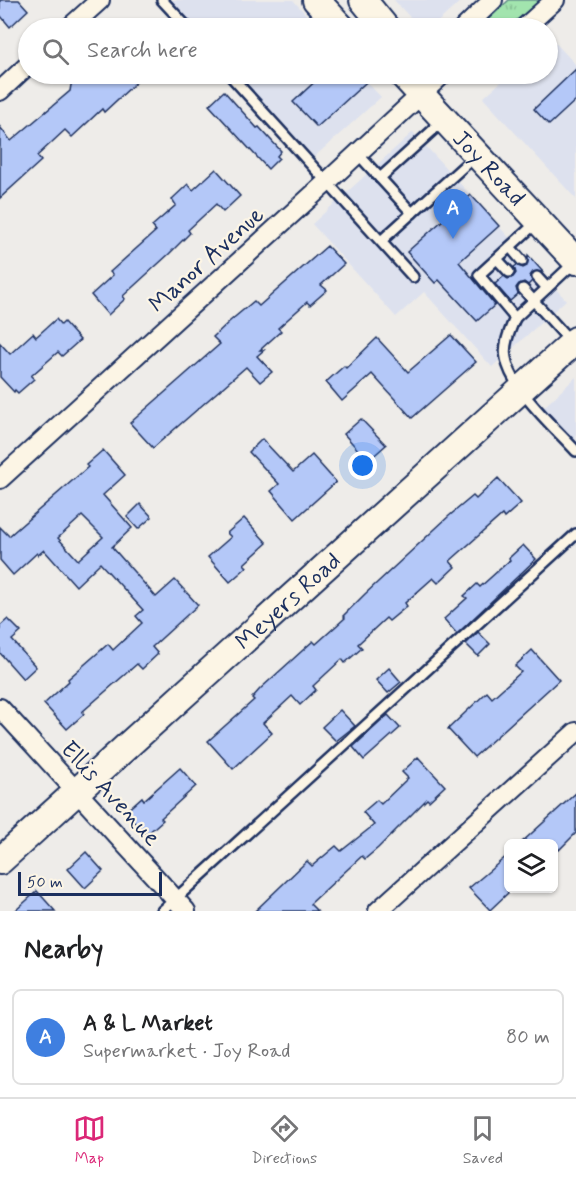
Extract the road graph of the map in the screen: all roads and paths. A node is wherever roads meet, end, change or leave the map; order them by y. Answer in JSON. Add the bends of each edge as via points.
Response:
{"nodes":[{"id":1,"x":100,"y":0,"type":"edge"},
{"id":2,"x":162,"y":0,"type":"edge"},
{"id":3,"x":316,"y":0,"type":"edge"},
{"id":4,"x":363,"y":0,"type":"edge"},
{"id":5,"x":493,"y":0,"type":"edge"},
{"id":6,"x":555,"y":0,"type":"edge"},
{"id":7,"x":80,"y":18,"type":"edge"},
{"id":8,"x":179,"y":18,"type":"edge"},
{"id":9,"x":333,"y":18,"type":"edge"},
{"id":10,"x":378,"y":18,"type":"edge"},
{"id":11,"x":474,"y":18,"type":"edge"},
{"id":12,"x":535,"y":18,"type":"edge"},
{"id":13,"x":18,"y":74,"type":"edge"},
{"id":14,"x":238,"y":84,"type":"edge"},
{"id":15,"x":412,"y":84,"type":"edge"},
{"id":16,"x":433,"y":84,"type":"edge"},
{"id":17,"x":0,"y":91,"type":"edge"},
{"id":18,"x":422,"y":95,"type":"junction"},
{"id":19,"x":445,"y":119,"type":"junction"},
{"id":20,"x":358,"y":154,"type":"junction"},
{"id":21,"x":477,"y":154,"type":"junction"},
{"id":22,"x":380,"y":178,"type":"junction"},
{"id":23,"x":328,"y":181,"type":"junction"},
{"id":24,"x":412,"y":213,"type":"junction"},
{"id":25,"x":538,"y":220,"type":"junction"},
{"id":26,"x":381,"y":241,"type":"junction"},
{"id":27,"x":510,"y":247,"type":"junction"},
{"id":28,"x":497,"y":259,"type":"junction"},
{"id":29,"x":522,"y":261,"type":"dead end"},
{"id":30,"x":576,"y":261,"type":"edge"},
{"id":31,"x":508,"y":272,"type":"dead end"},
{"id":32,"x":413,"y":277,"type":"dead end"},
{"id":33,"x":537,"y":277,"type":"dead end"},
{"id":34,"x":547,"y":288,"type":"junction"},
{"id":35,"x":524,"y":289,"type":"dead end"},
{"id":36,"x":534,"y":300,"type":"junction"},
{"id":37,"x":515,"y":318,"type":"junction"},
{"id":38,"x":574,"y":342,"type":"edge"},
{"id":39,"x":520,"y":390,"type":"junction"},
{"id":40,"x":576,"y":451,"type":"edge"},
{"id":41,"x":0,"y":479,"type":"edge"},
{"id":42,"x":576,"y":534,"type":"edge"},
{"id":43,"x":0,"y":708,"type":"edge"},
{"id":44,"x":576,"y":732,"type":"edge"},
{"id":45,"x":77,"y":792,"type":"junction"},
{"id":46,"x":0,"y":861,"type":"edge"},
{"id":47,"x":174,"y":907,"type":"edge"},
{"id":48,"x":378,"y":911,"type":"edge"}],
"edges":[{"from":1,"to":7,"type":"street"},
{"from":2,"to":8,"type":"lane"},
{"from":3,"to":9,"type":"street"},
{"from":4,"to":10,"type":"street"},
{"from":5,"to":11,"type":"street"},
{"from":6,"to":12,"type":"street"},
{"from":13,"to":17,"type":"street"},
{"from":14,"to":23,"type":"lane"},
{"from":15,"to":18,"type":"street","name":"Joy Road"},
{"from":16,"to":18,"type":"street","name":"Manor Avenue"},
{"from":18,"to":19,"type":"street","name":"Joy Road"},
{"from":18,"to":20,"type":"street","name":"Manor Avenue"},
{"from":19,"to":21,"type":"street","name":"Joy Road"},
{"from":19,"to":22,"type":"lane"},
{"from":20,"to":22,"type":"lane"},
{"from":20,"to":23,"type":"street","name":"Manor Avenue"},
{"from":21,"to":24,"type":"lane"},
{"from":21,"to":25,"type":"street","name":"Joy Road"},
{"from":22,"to":24,"type":"lane"},
{"from":23,"to":26,"type":"lane"},
{"from":23,"to":41,"type":"street","name":"Manor Avenue"},
{"from":24,"to":26,"type":"lane"},
{"from":25,"to":27,"type":"lane"},
{"from":25,"to":30,"type":"street","name":"Joy Road"},
{"from":26,"to":32,"type":"lane"},
{"from":27,"to":28,"type":"lane"},
{"from":27,"to":29,"type":"lane"},
{"from":28,"to":31,"type":"lane"},
{"from":28,"to":37,"type":"lane","via":[[479,275]]},
{"from":30,"to":34,"type":"lane"},
{"from":33,"to":34,"type":"lane"},
{"from":34,"to":36,"type":"lane"},
{"from":35,"to":36,"type":"lane"},
{"from":36,"to":37,"type":"lane"},
{"from":36,"to":38,"type":"lane"},
{"from":37,"to":39,"type":"lane","via":[[506,359]]},
{"from":38,"to":39,"type":"street","name":"Meyers Road"},
{"from":39,"to":40,"type":"lane"},
{"from":39,"to":45,"type":"street","name":"Meyers Road"},
{"from":42,"to":47,"type":"lane"},
{"from":43,"to":45,"type":"street","name":"Ellis Avenue"},
{"from":44,"to":48,"type":"street"},
{"from":45,"to":46,"type":"street","name":"Meyers Road"},
{"from":45,"to":47,"type":"street","name":"Ellis Avenue"}]}
